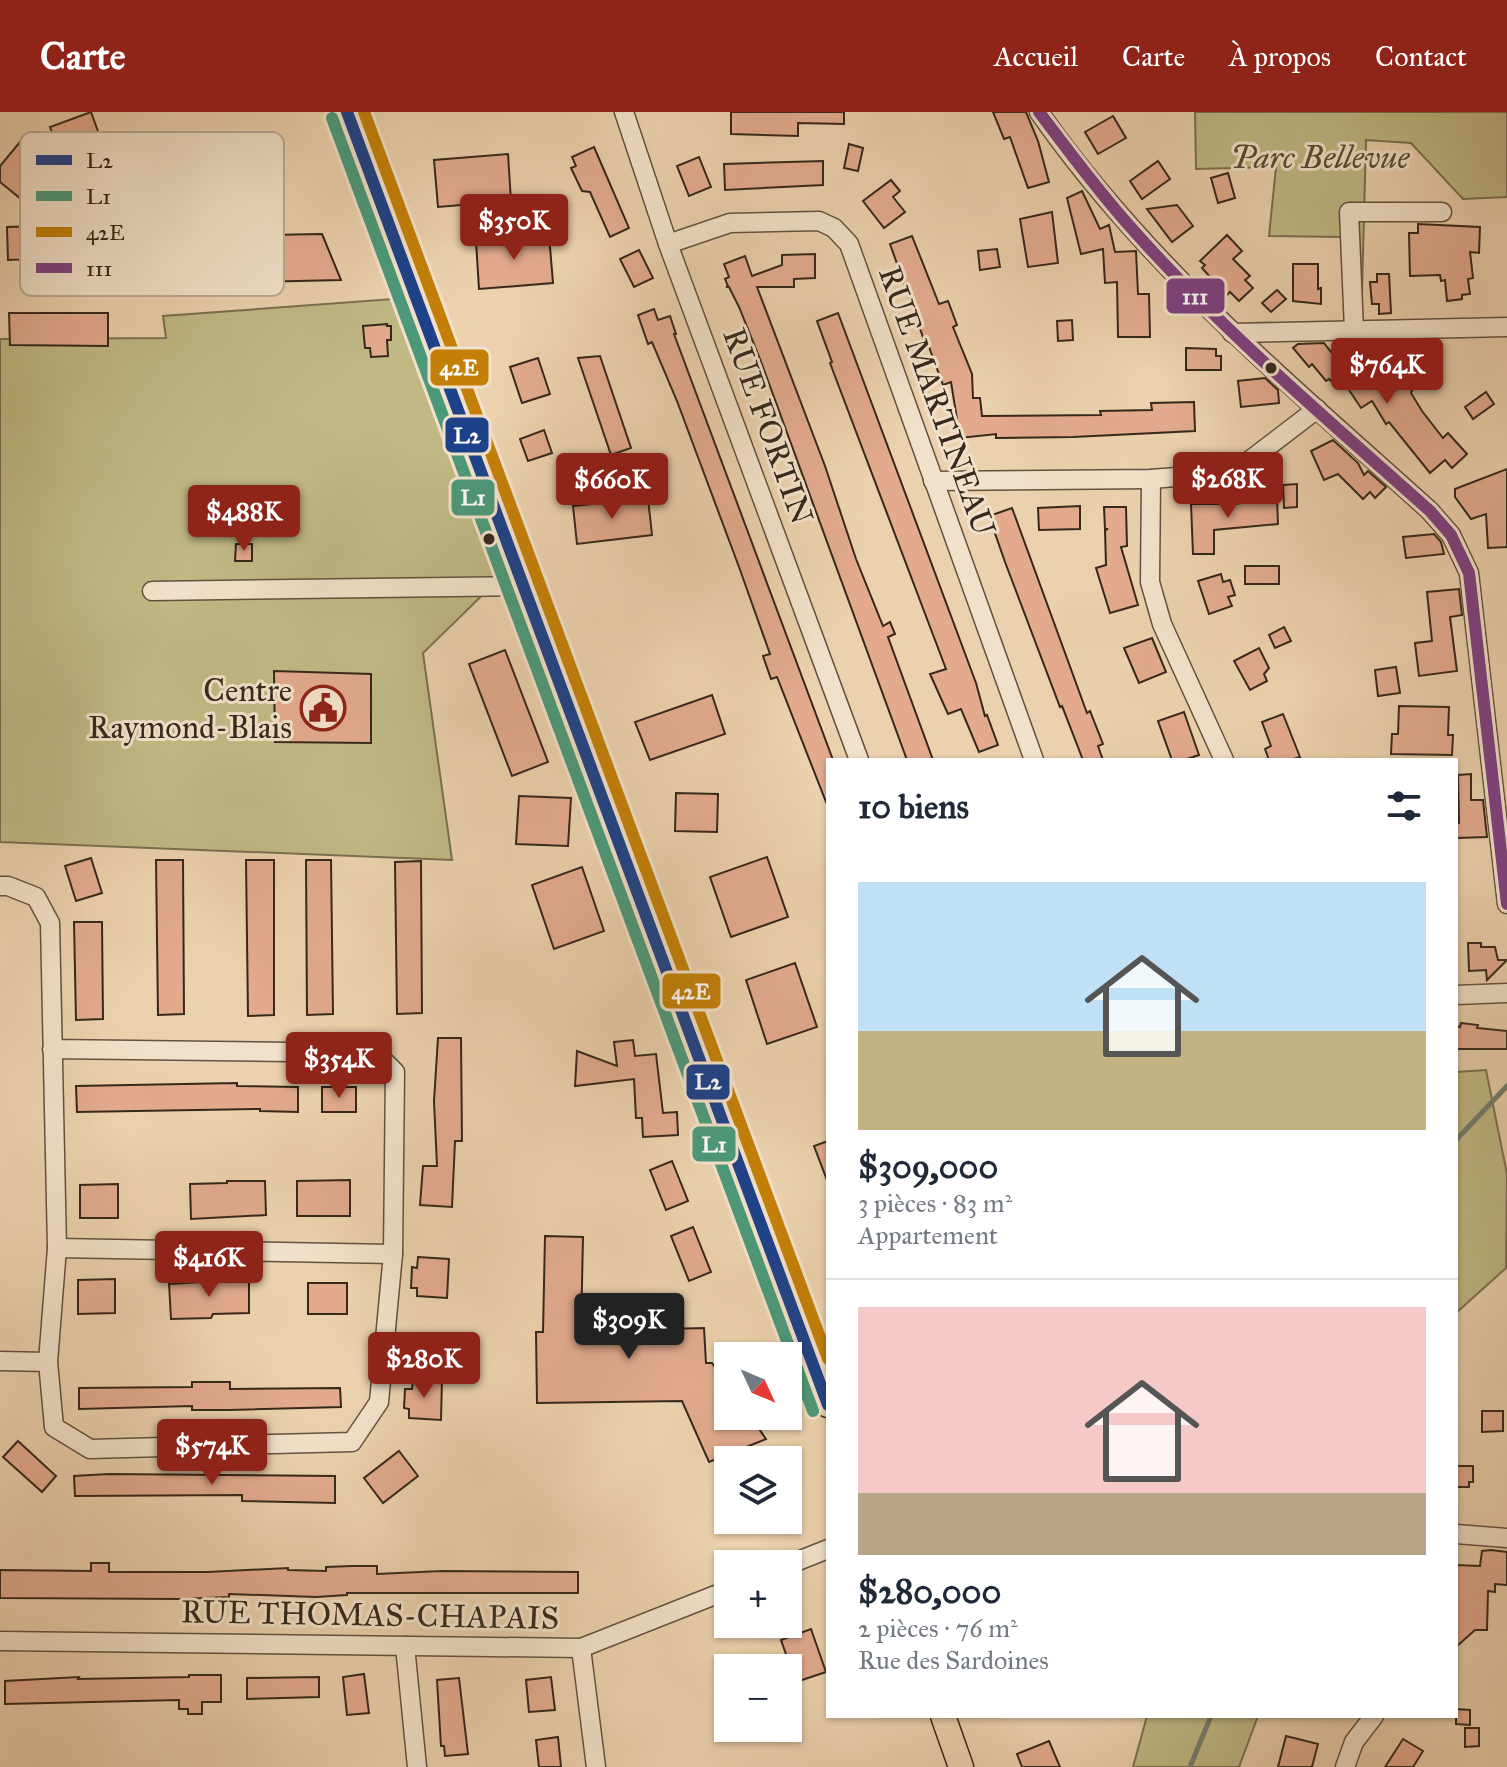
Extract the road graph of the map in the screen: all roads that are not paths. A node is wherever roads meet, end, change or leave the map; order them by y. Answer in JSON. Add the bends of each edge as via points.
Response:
{"nodes":[{"id":1,"x":347,"y":112,"type":"edge"},
{"id":2,"x":624,"y":112,"type":"edge"},
{"id":3,"x":1039,"y":112,"type":"edge"},
{"id":4,"x":1442,"y":212,"type":"dead end"},
{"id":5,"x":668,"y":244,"type":"junction"},
{"id":6,"x":1507,"y":327,"type":"edge"},
{"id":7,"x":1354,"y":330,"type":"junction"},
{"id":8,"x":1232,"y":333,"type":"junction"},
{"id":9,"x":1317,"y":409,"type":"junction"},
{"id":10,"x":1151,"y":479,"type":"junction"},
{"id":11,"x":933,"y":481,"type":"junction"},
{"id":12,"x":521,"y":586,"type":"junction"},
{"id":13,"x":152,"y":591,"type":"dead end"},
{"id":14,"x":858,"y":758,"type":"edge"},
{"id":15,"x":1033,"y":758,"type":"edge"},
{"id":16,"x":1223,"y":758,"type":"edge"},
{"id":17,"x":0,"y":886,"type":"edge"},
{"id":18,"x":1507,"y":904,"type":"edge"},
{"id":19,"x":1507,"y":993,"type":"edge"},
{"id":20,"x":1458,"y":995,"type":"edge"},
{"id":21,"x":52,"y":1049,"type":"junction"},
{"id":22,"x":57,"y":1248,"type":"junction"},
{"id":23,"x":393,"y":1254,"type":"junction"},
{"id":24,"x":0,"y":1361,"type":"edge"},
{"id":25,"x":48,"y":1362,"type":"junction"},
{"id":26,"x":826,"y":1400,"type":"edge"},
{"id":27,"x":1458,"y":1534,"type":"edge"},
{"id":28,"x":1507,"y":1538,"type":"edge"},
{"id":29,"x":826,"y":1550,"type":"edge"},
{"id":30,"x":802,"y":1559,"type":"edge"},
{"id":31,"x":714,"y":1596,"type":"edge"},
{"id":32,"x":0,"y":1641,"type":"edge"},
{"id":33,"x":405,"y":1646,"type":"junction"},
{"id":34,"x":581,"y":1648,"type":"junction"},
{"id":35,"x":944,"y":1718,"type":"edge"},
{"id":36,"x":1372,"y":1718,"type":"edge"},
{"id":37,"x":417,"y":1767,"type":"edge"},
{"id":38,"x":596,"y":1767,"type":"edge"},
{"id":39,"x":961,"y":1767,"type":"edge"},
{"id":40,"x":1345,"y":1767,"type":"edge"}],
"edges":[{"from":1,"to":12,"type":"main road"},
{"from":2,"to":5,"type":"street","name":"RUE FORTIN"},
{"from":3,"to":8,"type":"street","via":[[1136,235]]},
{"from":4,"to":7,"type":"street","via":[[1349,212]]},
{"from":5,"to":11,"type":"street","name":"RUE MARTINEAU","via":[[730,223],[819,221],[834,228],[849,244]]},
{"from":5,"to":14,"type":"street","name":"RUE FORTIN"},
{"from":6,"to":7,"type":"street"},
{"from":7,"to":8,"type":"street"},
{"from":8,"to":9,"type":"street"},
{"from":9,"to":10,"type":"street","via":[[1249,461],[1201,475]]},
{"from":9,"to":18,"type":"street","via":[[1430,511],[1451,535],[1469,573]]},
{"from":10,"to":11,"type":"street"},
{"from":10,"to":16,"type":"street","via":[[1150,582],[1162,624]]},
{"from":11,"to":15,"type":"street","name":"RUE MARTINEAU"},
{"from":12,"to":13,"type":"street"},
{"from":12,"to":26,"type":"main road"},
{"from":17,"to":21,"type":"street","via":[[36,897],[50,923]]},
{"from":19,"to":20,"type":"street"},
{"from":21,"to":22,"type":"street"},
{"from":21,"to":23,"type":"street","via":[[364,1053],[384,1061],[395,1072]]},
{"from":22,"to":23,"type":"street"},
{"from":22,"to":25,"type":"street"},
{"from":23,"to":25,"type":"street","via":[[379,1402],[352,1442],[90,1449],[54,1427]]},
{"from":24,"to":25,"type":"street"},
{"from":27,"to":28,"type":"street"},
{"from":29,"to":30,"type":"street"},
{"from":31,"to":34,"type":"street","name":"RUE THOMAS-CHAPAIS"},
{"from":32,"to":33,"type":"street","name":"RUE THOMAS-CHAPAIS"},
{"from":33,"to":34,"type":"street","name":"RUE THOMAS-CHAPAIS"},
{"from":33,"to":37,"type":"street"},
{"from":34,"to":38,"type":"street"},
{"from":35,"to":39,"type":"main road"},
{"from":36,"to":40,"type":"street","via":[[1354,1742]]}]}
